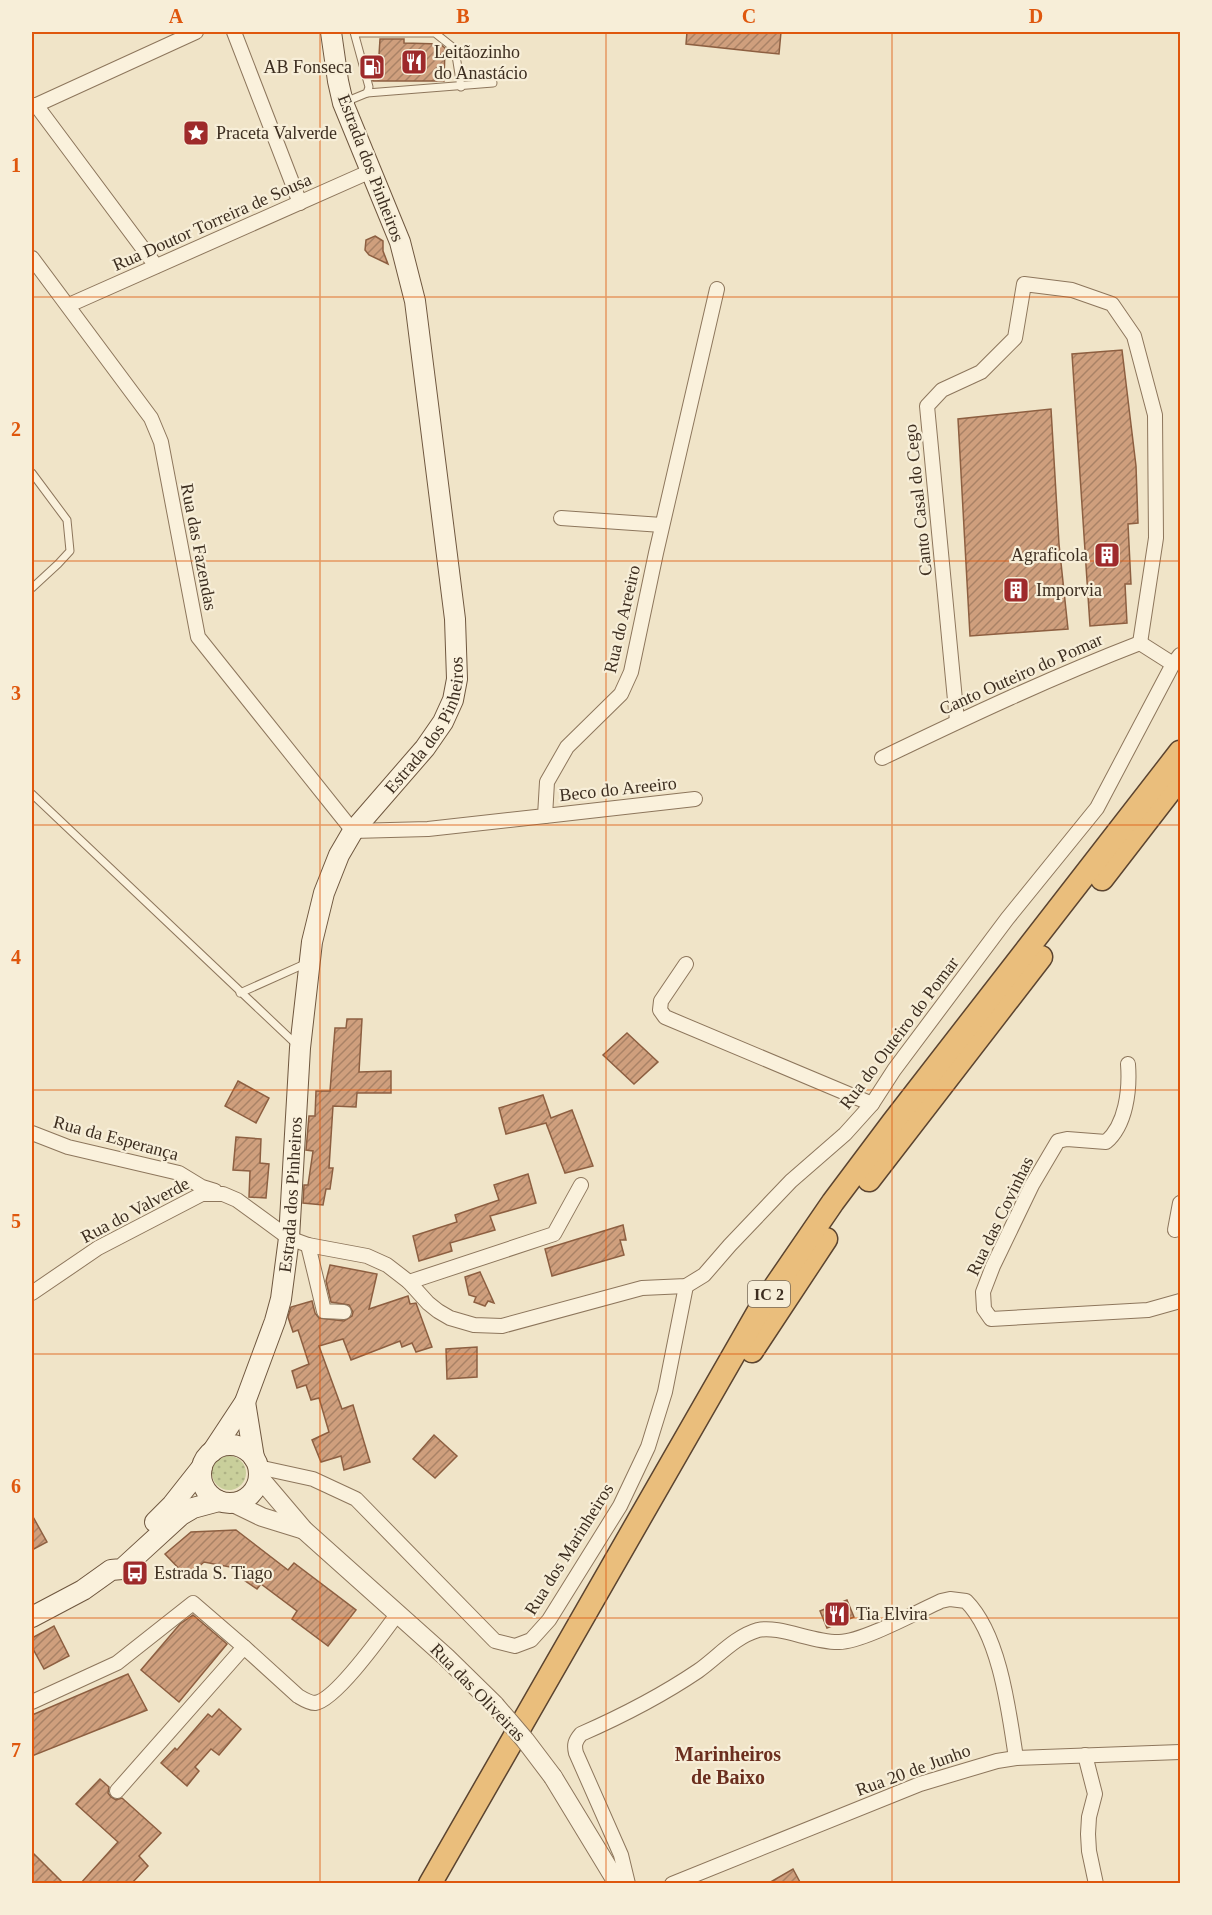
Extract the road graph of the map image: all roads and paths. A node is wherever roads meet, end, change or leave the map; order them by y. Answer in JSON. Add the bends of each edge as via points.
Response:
{"nodes":[{"id":1,"x":196,"y":32,"type":"edge"},
{"id":2,"x":234,"y":32,"type":"edge"},
{"id":3,"x":331,"y":32,"type":"edge"},
{"id":4,"x":355,"y":32,"type":"edge"},
{"id":5,"x":493,"y":84,"type":"dead end"},
{"id":6,"x":461,"y":87,"type":"junction"},
{"id":7,"x":367,"y":93,"type":"junction"},
{"id":8,"x":343,"y":103,"type":"junction"},
{"id":9,"x":34,"y":106,"type":"edge"},
{"id":10,"x":371,"y":171,"type":"junction"},
{"id":11,"x":300,"y":203,"type":"junction"},
{"id":12,"x":32,"y":258,"type":"edge"},
{"id":13,"x":156,"y":266,"type":"junction"},
{"id":14,"x":717,"y":289,"type":"dead end"},
{"id":15,"x":69,"y":305,"type":"junction"},
{"id":16,"x":32,"y":473,"type":"edge"},
{"id":17,"x":561,"y":518,"type":"dead end"},
{"id":18,"x":662,"y":525,"type":"junction"},
{"id":19,"x":32,"y":588,"type":"edge"},
{"id":20,"x":1140,"y":643,"type":"junction"},
{"id":21,"x":1177,"y":659,"type":"edge"},
{"id":22,"x":957,"y":721,"type":"junction"},
{"id":23,"x":1180,"y":752,"type":"edge"},
{"id":24,"x":882,"y":758,"type":"dead end"},
{"id":25,"x":1180,"y":778,"type":"edge"},
{"id":26,"x":32,"y":794,"type":"edge"},
{"id":27,"x":695,"y":799,"type":"dead end"},
{"id":28,"x":545,"y":816,"type":"junction"},
{"id":29,"x":353,"y":831,"type":"junction"},
{"id":30,"x":309,"y":962,"type":"junction"},
{"id":31,"x":686,"y":964,"type":"dead end"},
{"id":32,"x":240,"y":993,"type":"junction"},
{"id":33,"x":300,"y":1048,"type":"junction"},
{"id":34,"x":1128,"y":1064,"type":"dead end"},
{"id":35,"x":872,"y":1104,"type":"junction"},
{"id":36,"x":32,"y":1133,"type":"edge"},
{"id":37,"x":581,"y":1185,"type":"dead end"},
{"id":38,"x":223,"y":1194,"type":"junction"},
{"id":39,"x":1180,"y":1203,"type":"edge"},
{"id":40,"x":1176,"y":1230,"type":"dead end"},
{"id":41,"x":299,"y":1242,"type":"junction"},
{"id":42,"x":409,"y":1282,"type":"junction"},
{"id":43,"x":686,"y":1286,"type":"junction"},
{"id":44,"x":32,"y":1293,"type":"edge"},
{"id":45,"x":1180,"y":1301,"type":"edge"},
{"id":46,"x":344,"y":1312,"type":"dead end"},
{"id":47,"x":244,"y":1402,"type":"junction"},
{"id":48,"x":207,"y":1460,"type":"junction"},
{"id":49,"x":257,"y":1467,"type":"junction"},
{"id":50,"x":226,"y":1502,"type":"junction"},
{"id":51,"x":304,"y":1530,"type":"junction"},
{"id":52,"x":111,"y":1570,"type":"junction"},
{"id":53,"x":398,"y":1614,"type":"junction"},
{"id":54,"x":32,"y":1617,"type":"edge"},
{"id":55,"x":244,"y":1647,"type":"junction"},
{"id":56,"x":32,"y":1702,"type":"edge"},
{"id":57,"x":1180,"y":1752,"type":"edge"},
{"id":58,"x":1085,"y":1755,"type":"junction"},
{"id":59,"x":1016,"y":1758,"type":"junction"},
{"id":60,"x":117,"y":1791,"type":"dead end"},
{"id":61,"x":430,"y":1884,"type":"edge"},
{"id":62,"x":447,"y":1884,"type":"edge"},
{"id":63,"x":618,"y":1884,"type":"edge"},
{"id":64,"x":628,"y":1884,"type":"edge"},
{"id":65,"x":672,"y":1884,"type":"edge"},
{"id":66,"x":1096,"y":1884,"type":"edge"}],
"edges":[{"from":1,"to":9,"type":"street"},
{"from":2,"to":11,"type":"street"},
{"from":3,"to":8,"type":"main road","name":"Estrada dos Pinheiros"},
{"from":4,"to":6,"type":"lane","via":[[435,33],[455,49]]},
{"from":4,"to":7,"type":"lane","via":[[368,82]]},
{"from":5,"to":6,"type":"lane"},
{"from":6,"to":7,"type":"lane"},
{"from":7,"to":8,"type":"lane"},
{"from":8,"to":10,"type":"main road","name":"Estrada dos Pinheiros"},
{"from":9,"to":13,"type":"street"},
{"from":10,"to":11,"type":"street","name":"Rua Doutor Torreira de Sousa"},
{"from":10,"to":29,"type":"main road","name":"Estrada dos Pinheiros","via":[[400,242],[415,301],[455,620],[457,680],[453,700],[435,734]]},
{"from":11,"to":13,"type":"street","name":"Rua Doutor Torreira de Sousa"},
{"from":12,"to":15,"type":"street","name":"Rua das Fazendas"},
{"from":13,"to":15,"type":"street","name":"Rua Doutor Torreira de Sousa"},
{"from":14,"to":18,"type":"street","name":"Rua do Areeiro"},
{"from":15,"to":29,"type":"street","name":"Rua das Fazendas","via":[[151,417],[161,442],[198,637]]},
{"from":16,"to":19,"type":"lane","via":[[67,520],[70,551]]},
{"from":17,"to":18,"type":"street"},
{"from":18,"to":28,"type":"street","name":"Rua do Areeiro","via":[[631,672],[621,694],[567,747],[547,782]]},
{"from":20,"to":21,"type":"street"},
{"from":20,"to":22,"type":"street","name":"Canto Outeiro do Pomar"},
{"from":20,"to":22,"type":"street","name":"Canto Casal do Cego","via":[[1156,538],[1155,415],[1134,336],[1112,304],[1072,290],[1024,284],[1015,338],[981,372],[942,390],[927,406]]},
{"from":21,"to":35,"type":"street","name":"Rua do Outeiro do Pomar","via":[[1097,808],[1007,919]]},
{"from":22,"to":24,"type":"street","name":"Canto Outeiro do Pomar"},
{"from":23,"to":61,"type":"highway","number":"IC 2","via":[[893,1122],[767,1298]]},
{"from":25,"to":62,"type":"highway","number":"IC 2","via":[[810,1262],[714,1417]]},
{"from":26,"to":32,"type":"lane"},
{"from":27,"to":28,"type":"street","name":"Beco do Areeiro"},
{"from":28,"to":29,"type":"street","via":[[428,829]]},
{"from":29,"to":30,"type":"main road","name":"Estrada dos Pinheiros","via":[[324,893]]},
{"from":30,"to":32,"type":"lane"},
{"from":30,"to":33,"type":"main road","name":"Estrada dos Pinheiros"},
{"from":31,"to":35,"type":"street","via":[[661,1001],[664,1017]]},
{"from":32,"to":33,"type":"lane"},
{"from":33,"to":41,"type":"main road","name":"Estrada dos Pinheiros"},
{"from":34,"to":45,"type":"street","name":"Rua das Covinhas","via":[[1126,1102],[1114,1136],[1106,1142],[1058,1141],[993,1266],[984,1292],[984,1309],[991,1319],[1148,1310]]},
{"from":35,"to":43,"type":"street","name":"Rua do Outeiro do Pomar","via":[[845,1134],[791,1181],[704,1275]]},
{"from":36,"to":38,"type":"street","name":"Rua da Esperança","via":[[68,1147],[179,1173]]},
{"from":37,"to":42,"type":"street","via":[[555,1234]]},
{"from":38,"to":41,"type":"street"},
{"from":38,"to":44,"type":"street","name":"Rua do Valverde","via":[[202,1194],[98,1248]]},
{"from":39,"to":40,"type":"street"},
{"from":41,"to":42,"type":"street","via":[[367,1256]]},
{"from":41,"to":46,"type":"street","via":[[324,1311]]},
{"from":41,"to":47,"type":"main road","name":"Estrada dos Pinheiros"},
{"from":42,"to":43,"type":"street","via":[[418,1294],[450,1318],[489,1326],[502,1326],[642,1288]]},
{"from":43,"to":49,"type":"street","name":"Rua dos Marinheiros","via":[[665,1392],[648,1447],[620,1506],[554,1611],[531,1640],[515,1646],[495,1641],[356,1499],[314,1479]]},
{"from":47,"to":48,"type":"main road","name":"Estrada dos Pinheiros"},
{"from":47,"to":49,"type":"main road"},
{"from":48,"to":49,"type":"main road","via":[[221,1447],[239,1447]]},
{"from":48,"to":50,"type":"main road","via":[[203,1484],[207,1491]]},
{"from":48,"to":52,"type":"main road","name":"Estrada dos Pinheiros","via":[[172,1505],[114,1560]]},
{"from":49,"to":50,"type":"main road","via":[[256,1487],[250,1495]]},
{"from":49,"to":51,"type":"street","name":"Rua das Oliveiras"},
{"from":50,"to":51,"type":"street"},
{"from":50,"to":52,"type":"main road","via":[[193,1508],[122,1569]]},
{"from":51,"to":53,"type":"street","name":"Rua das Oliveiras"},
{"from":52,"to":54,"type":"main road"},
{"from":53,"to":55,"type":"street","via":[[338,1689],[315,1703],[298,1696]]},
{"from":53,"to":63,"type":"street","name":"Rua das Oliveiras","bridge":true,"via":[[454,1665],[525,1740],[553,1777]]},
{"from":55,"to":56,"type":"street","via":[[193,1603],[117,1663]]},
{"from":55,"to":60,"type":"street"},
{"from":57,"to":58,"type":"street","name":"Rua 20 de Junho"},
{"from":58,"to":59,"type":"street","name":"Rua 20 de Junho"},
{"from":58,"to":66,"type":"street","via":[[1095,1794],[1088,1834]]},
{"from":59,"to":64,"type":"street","via":[[1000,1673],[983,1626],[966,1601],[941,1601],[842,1642],[821,1642],[759,1630],[728,1646],[651,1701],[576,1739],[576,1753],[621,1855]]},
{"from":59,"to":65,"type":"street","name":"Rua 20 de Junho","via":[[920,1784]]}]}
